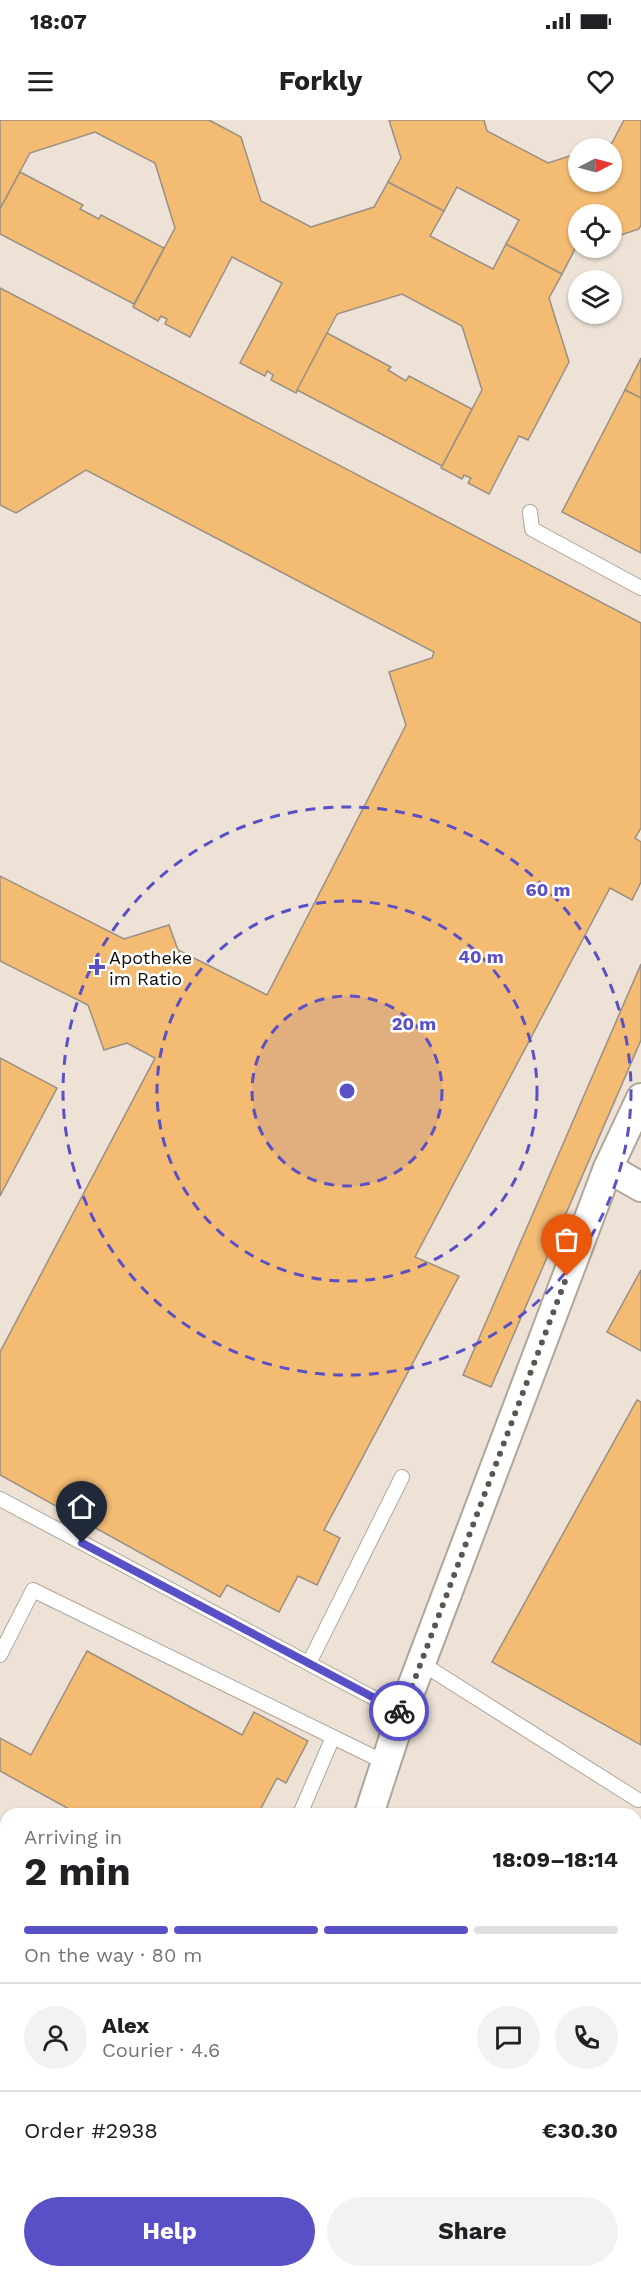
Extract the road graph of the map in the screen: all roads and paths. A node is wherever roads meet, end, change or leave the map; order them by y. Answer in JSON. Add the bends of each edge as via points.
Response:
{"nodes":[{"id":1,"x":530,"y":512,"type":"dead end"},
{"id":2,"x":641,"y":588,"type":"edge"},
{"id":3,"x":641,"y":1098,"type":"edge"},
{"id":4,"x":608,"y":1168,"type":"junction"},
{"id":5,"x":641,"y":1187,"type":"edge"},
{"id":6,"x":402,"y":1477,"type":"dead end"},
{"id":7,"x":0,"y":1499,"type":"edge"},
{"id":8,"x":0,"y":1655,"type":"edge"},
{"id":9,"x":309,"y":1663,"type":"junction"},
{"id":10,"x":421,"y":1663,"type":"junction"},
{"id":11,"x":402,"y":1713,"type":"junction"},
{"id":12,"x":333,"y":1737,"type":"junction"},
{"id":13,"x":386,"y":1763,"type":"junction"},
{"id":14,"x":638,"y":1800,"type":"dead end"},
{"id":15,"x":303,"y":1808,"type":"edge"},
{"id":16,"x":371,"y":1808,"type":"edge"}],
"edges":[{"from":1,"to":2,"type":"lane","via":[[532,529]]},
{"from":3,"to":4,"type":"street"},
{"from":4,"to":5,"type":"street"},
{"from":4,"to":10,"type":"street"},
{"from":6,"to":9,"type":"lane"},
{"from":7,"to":9,"type":"lane"},
{"from":8,"to":12,"type":"lane","via":[[33,1590]]},
{"from":9,"to":11,"type":"lane"},
{"from":10,"to":11,"type":"street"},
{"from":10,"to":14,"type":"lane"},
{"from":11,"to":13,"type":"street"},
{"from":12,"to":13,"type":"lane"},
{"from":12,"to":15,"type":"lane"},
{"from":13,"to":16,"type":"street"}]}
